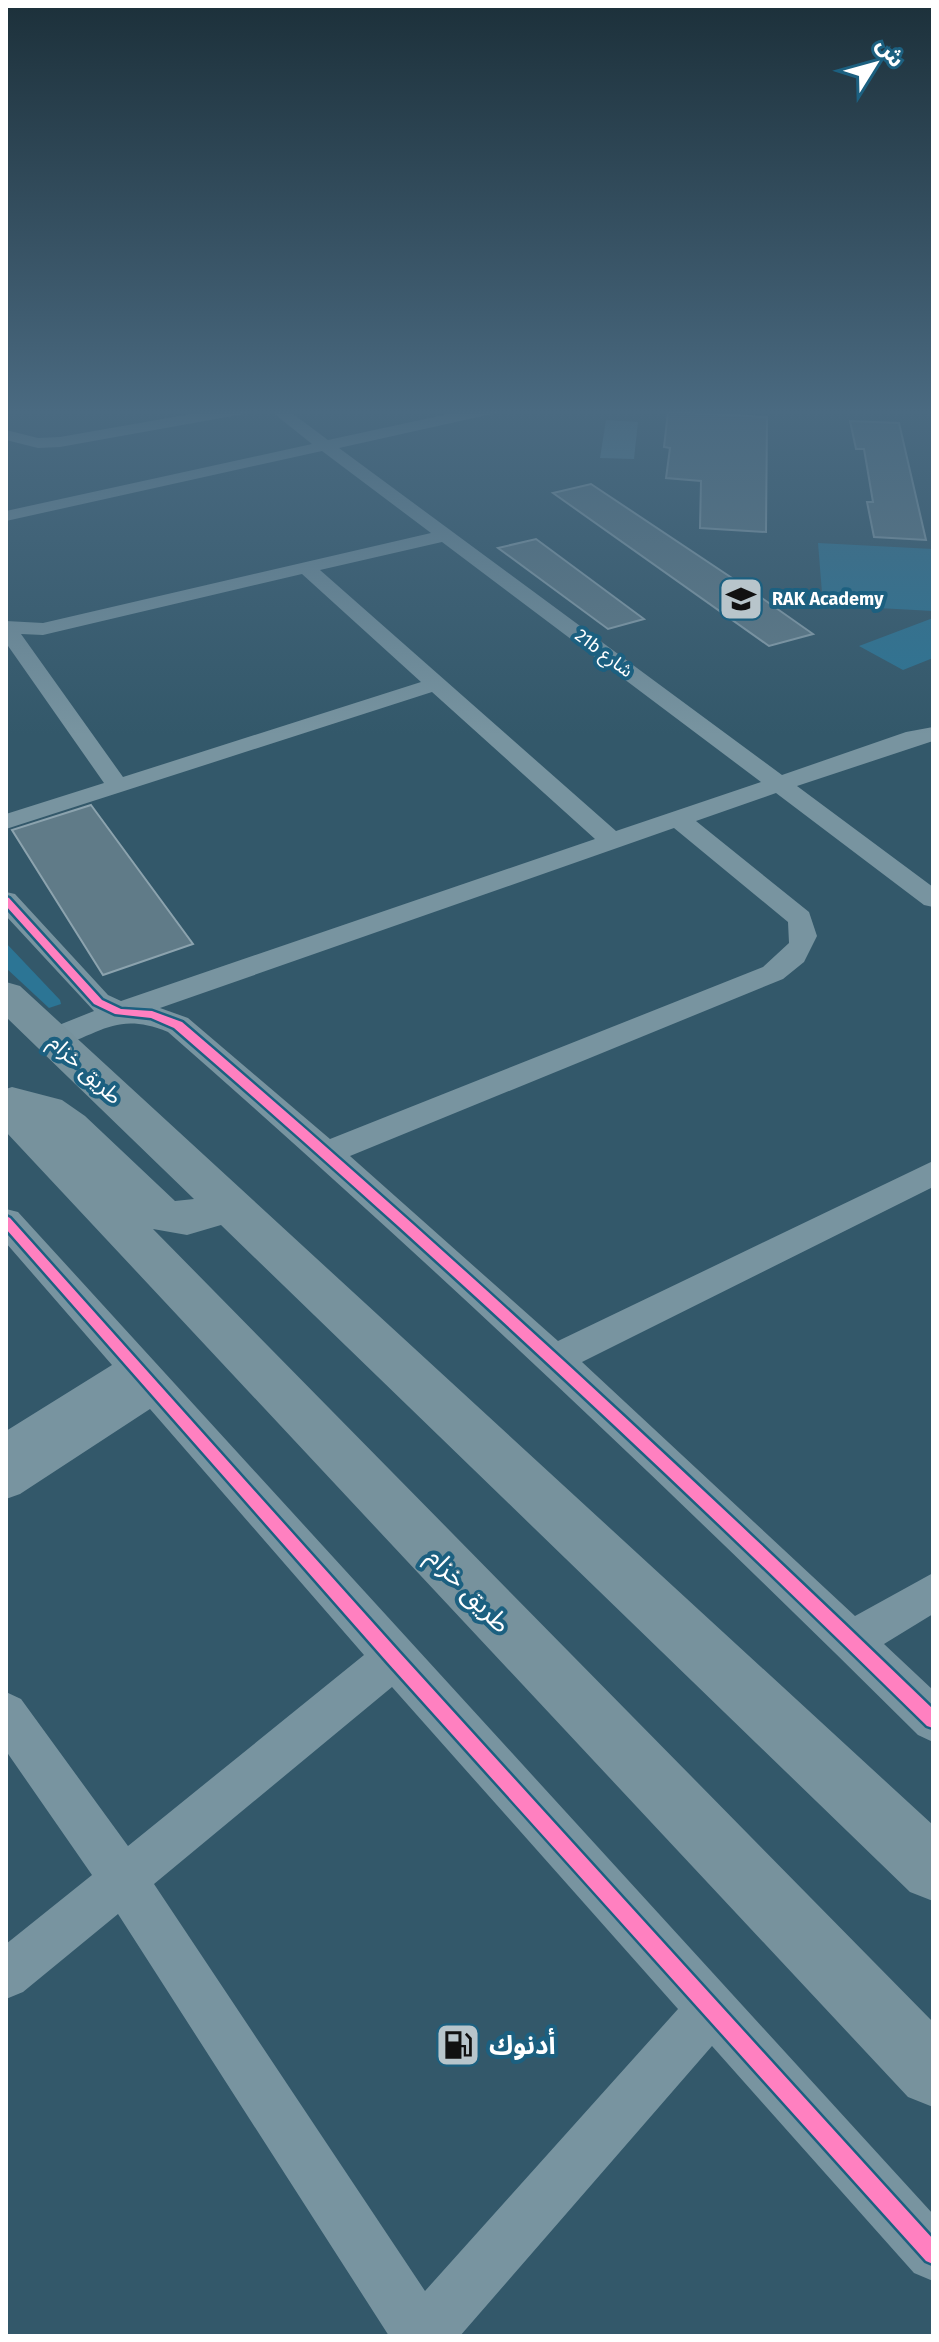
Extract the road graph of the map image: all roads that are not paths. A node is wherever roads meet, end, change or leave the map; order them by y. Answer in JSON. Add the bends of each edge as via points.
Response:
{"nodes":[{"id":1,"x":422,"y":517,"type":"edge"},
{"id":2,"x":446,"y":535,"type":"junction"},
{"id":3,"x":306,"y":568,"type":"junction"},
{"id":4,"x":6,"y":628,"type":"edge"},
{"id":5,"x":436,"y":684,"type":"junction"},
{"id":6,"x":933,"y":734,"type":"edge"},
{"id":7,"x":778,"y":784,"type":"junction"},
{"id":8,"x":117,"y":785,"type":"junction"},
{"id":9,"x":678,"y":819,"type":"junction"},
{"id":10,"x":6,"y":822,"type":"edge"},
{"id":11,"x":612,"y":841,"type":"junction"},
{"id":12,"x":933,"y":899,"type":"edge"},
{"id":13,"x":6,"y":900,"type":"edge"},
{"id":14,"x":22,"y":934,"type":"edge"},
{"id":15,"x":6,"y":995,"type":"edge"},
{"id":16,"x":119,"y":1012,"type":"junction"},
{"id":17,"x":54,"y":1038,"type":"junction"},
{"id":18,"x":6,"y":1103,"type":"edge"},
{"id":19,"x":327,"y":1153,"type":"junction"},
{"id":20,"x":933,"y":1173,"type":"edge"},
{"id":21,"x":226,"y":1201,"type":"junction"},
{"id":22,"x":6,"y":1221,"type":"edge"},
{"id":23,"x":554,"y":1359,"type":"junction"},
{"id":24,"x":146,"y":1378,"type":"junction"},
{"id":25,"x":6,"y":1451,"type":"edge"},
{"id":26,"x":6,"y":1482,"type":"edge"},
{"id":27,"x":933,"y":1592,"type":"edge"},
{"id":28,"x":852,"y":1640,"type":"junction"},
{"id":29,"x":394,"y":1658,"type":"junction"},
{"id":30,"x":6,"y":1714,"type":"edge"},
{"id":31,"x":933,"y":1720,"type":"edge"},
{"id":32,"x":933,"y":1869,"type":"edge"},
{"id":33,"x":123,"y":1879,"type":"junction"},
{"id":34,"x":6,"y":1975,"type":"edge"},
{"id":35,"x":712,"y":2008,"type":"junction"},
{"id":36,"x":933,"y":2072,"type":"edge"},
{"id":37,"x":933,"y":2254,"type":"edge"},
{"id":38,"x":422,"y":2336,"type":"edge"}],
"edges":[{"from":1,"to":2,"type":"street","name":"21b شارع"},
{"from":2,"to":3,"type":"street"},
{"from":2,"to":7,"type":"street","name":"21b شارع"},
{"from":3,"to":4,"type":"street","via":[[43,629]]},
{"from":3,"to":5,"type":"street"},
{"from":4,"to":8,"type":"street"},
{"from":5,"to":8,"type":"street"},
{"from":5,"to":11,"type":"street"},
{"from":6,"to":7,"type":"street"},
{"from":7,"to":9,"type":"street"},
{"from":7,"to":12,"type":"street","name":"21b شارع"},
{"from":8,"to":10,"type":"street"},
{"from":9,"to":11,"type":"street"},
{"from":9,"to":19,"type":"street","via":[[800,918],[806,931],[802,948],[788,964]]},
{"from":11,"to":16,"type":"street"},
{"from":13,"to":14,"type":"street"},
{"from":14,"to":16,"type":"street","via":[[98,1002]]},
{"from":15,"to":17,"type":"main road","name":"طريق خزام"},
{"from":16,"to":17,"type":"street"},
{"from":16,"to":19,"type":"street","via":[[152,1015],[178,1025]]},
{"from":17,"to":21,"type":"main road","name":"طريق خزام"},
{"from":18,"to":21,"type":"main road","via":[[47,1111],[70,1127],[161,1215],[178,1221],[197,1217]]},
{"from":18,"to":36,"type":"main road","name":"طريق خزام"},
{"from":19,"to":23,"type":"street"},
{"from":20,"to":23,"type":"street"},
{"from":21,"to":32,"type":"main road","name":"طريق خزام"},
{"from":22,"to":24,"type":"street"},
{"from":23,"to":28,"type":"street"},
{"from":24,"to":25,"type":"street"},
{"from":24,"to":26,"type":"street"},
{"from":24,"to":29,"type":"street"},
{"from":27,"to":28,"type":"street"},
{"from":28,"to":31,"type":"street"},
{"from":29,"to":33,"type":"street"},
{"from":29,"to":35,"type":"street"},
{"from":30,"to":33,"type":"street"},
{"from":33,"to":34,"type":"street"},
{"from":33,"to":38,"type":"street"},
{"from":35,"to":37,"type":"street"},
{"from":35,"to":38,"type":"street"}]}
